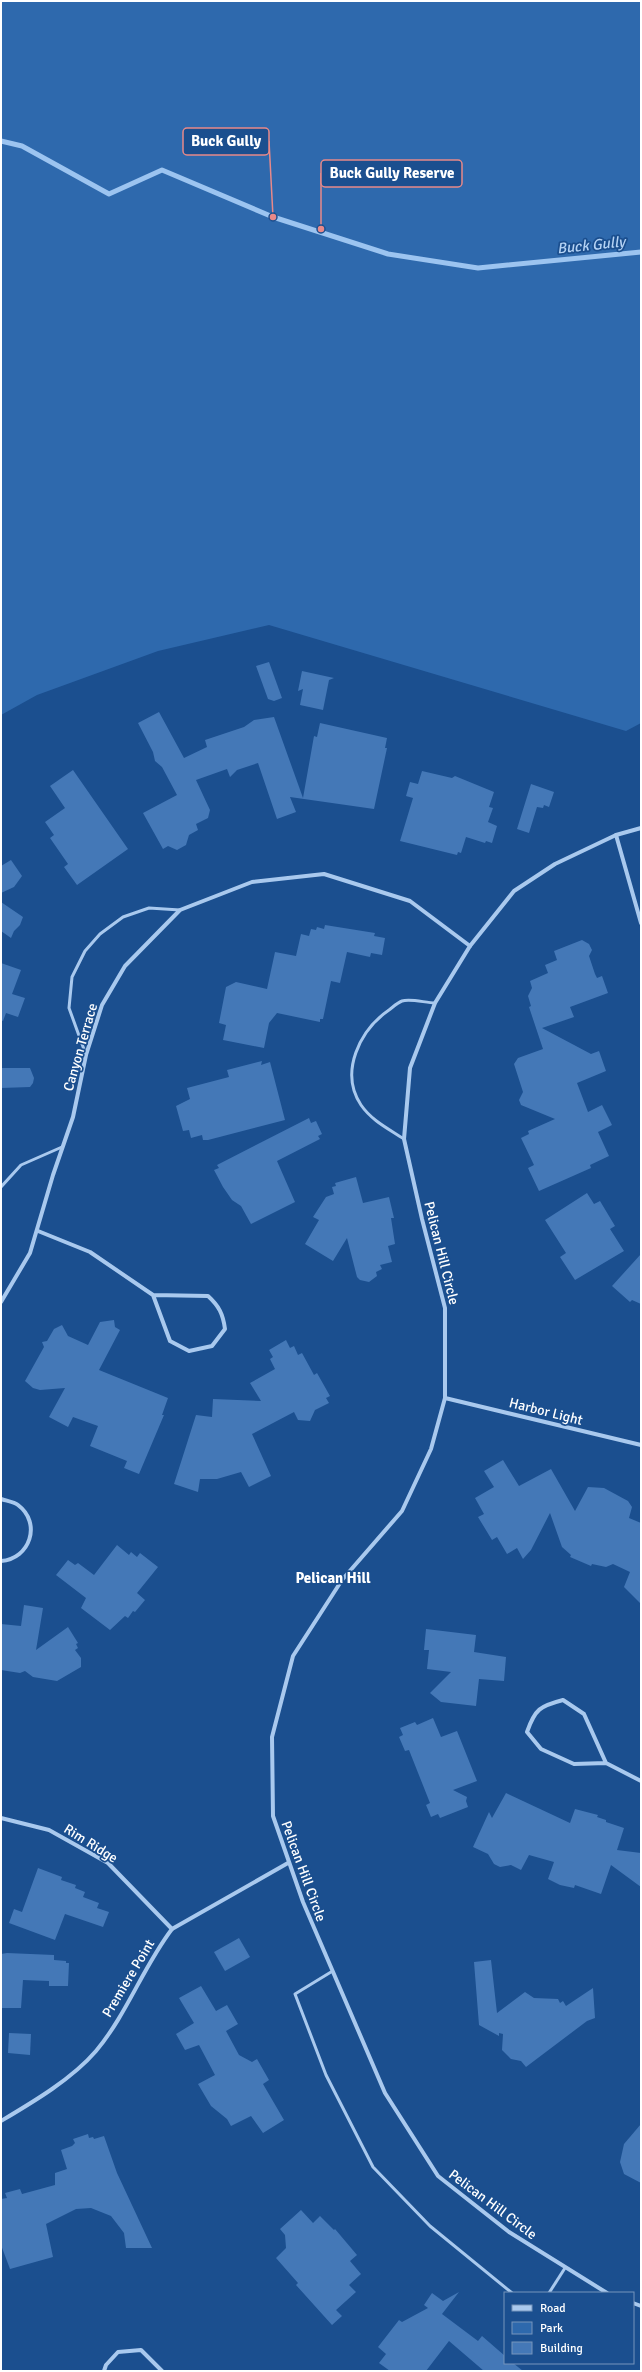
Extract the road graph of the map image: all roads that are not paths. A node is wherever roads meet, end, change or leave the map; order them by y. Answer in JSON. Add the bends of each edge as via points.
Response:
{"nodes":[{"id":1,"x":641,"y":828,"type":"edge"},
{"id":2,"x":616,"y":835,"type":"junction"},
{"id":3,"x":180,"y":910,"type":"junction"},
{"id":4,"x":641,"y":923,"type":"edge"},
{"id":5,"x":470,"y":946,"type":"junction"},
{"id":6,"x":435,"y":1003,"type":"junction"},
{"id":7,"x":86,"y":1055,"type":"junction"},
{"id":8,"x":404,"y":1138,"type":"junction"},
{"id":9,"x":62,"y":1147,"type":"junction"},
{"id":10,"x":1,"y":1187,"type":"edge"},
{"id":11,"x":38,"y":1231,"type":"junction"},
{"id":12,"x":153,"y":1294,"type":"junction"},
{"id":13,"x":1,"y":1302,"type":"edge"},
{"id":14,"x":445,"y":1398,"type":"junction"},
{"id":15,"x":641,"y":1445,"type":"edge"},
{"id":16,"x":1,"y":1499,"type":"edge"},
{"id":17,"x":1,"y":1561,"type":"edge"},
{"id":18,"x":606,"y":1763,"type":"junction"},
{"id":19,"x":641,"y":1781,"type":"edge"},
{"id":20,"x":1,"y":1818,"type":"edge"},
{"id":21,"x":288,"y":1863,"type":"junction"},
{"id":22,"x":172,"y":1929,"type":"junction"},
{"id":23,"x":331,"y":1972,"type":"junction"},
{"id":24,"x":1,"y":2121,"type":"edge"},
{"id":25,"x":565,"y":2268,"type":"junction"},
{"id":26,"x":511,"y":2292,"type":"edge"},
{"id":27,"x":550,"y":2292,"type":"edge"},
{"id":28,"x":605,"y":2292,"type":"edge"},
{"id":29,"x":104,"y":2371,"type":"edge"},
{"id":30,"x":162,"y":2371,"type":"edge"}],
"edges":[{"from":1,"to":2,"type":"street","name":"Pelican Hill Circle"},
{"from":2,"to":4,"type":"street"},
{"from":2,"to":5,"type":"street","name":"Pelican Hill Circle","via":[[555,864],[514,891]]},
{"from":3,"to":5,"type":"street","name":"Canyon Terrace","via":[[252,882],[324,874],[410,901]]},
{"from":3,"to":7,"type":"street","name":"Canyon Terrace","via":[[125,966],[102,1005]]},
{"from":3,"to":7,"type":"lane","via":[[149,908],[123,918],[100,934],[85,951],[72,977],[69,1008]]},
{"from":5,"to":6,"type":"street","name":"Pelican Hill Circle"},
{"from":6,"to":8,"type":"street","name":"Pelican Hill Circle","via":[[410,1068]]},
{"from":6,"to":8,"type":"lane","via":[[402,1001],[377,1019],[360,1040],[353,1061],[354,1085],[361,1104],[373,1119]]},
{"from":7,"to":9,"type":"street","name":"Canyon Terrace","via":[[73,1117]]},
{"from":8,"to":14,"type":"street","name":"Pelican Hill Circle","via":[[446,1308]]},
{"from":9,"to":10,"type":"lane","via":[[21,1164]]},
{"from":9,"to":11,"type":"street","name":"Canyon Terrace"},
{"from":11,"to":12,"type":"street","via":[[90,1252]]},
{"from":11,"to":13,"type":"street","name":"Canyon Terrace","via":[[30,1253]]},
{"from":12,"to":12,"type":"street","via":[[170,1341],[189,1351],[212,1346],[225,1329],[221,1311],[208,1296]]},
{"from":14,"to":15,"type":"street","name":"Harbor Light"},
{"from":14,"to":21,"type":"street","name":"Pelican Hill Circle","via":[[430,1449],[402,1511],[342,1580],[293,1656],[272,1737],[273,1816]]},
{"from":16,"to":17,"type":"street","via":[[17,1504],[25,1511],[31,1523],[31,1537],[26,1550],[7,1561]]},
{"from":18,"to":18,"type":"street","via":[[574,1764],[541,1749],[527,1732],[533,1716],[543,1705],[563,1700],[579,1710],[584,1714]]},
{"from":18,"to":19,"type":"street"},
{"from":20,"to":22,"type":"street","name":"Rim Ridge","via":[[49,1830],[108,1863]]},
{"from":21,"to":22,"type":"street","name":"Premiere Point"},
{"from":21,"to":23,"type":"street","name":"Pelican Hill Circle"},
{"from":22,"to":24,"type":"street","name":"Premiere Point","via":[[158,1946],[130,1999],[96,2051],[49,2092]]},
{"from":23,"to":25,"type":"street","name":"Pelican Hill Circle","via":[[385,2093],[438,2176],[509,2232]]},
{"from":23,"to":26,"type":"lane","via":[[296,1994],[326,2075],[373,2167],[430,2226]]},
{"from":25,"to":27,"type":"lane"},
{"from":25,"to":28,"type":"street","name":"Pelican Hill Circle"},
{"from":29,"to":30,"type":"street","via":[[118,2352],[141,2350]]}]}
